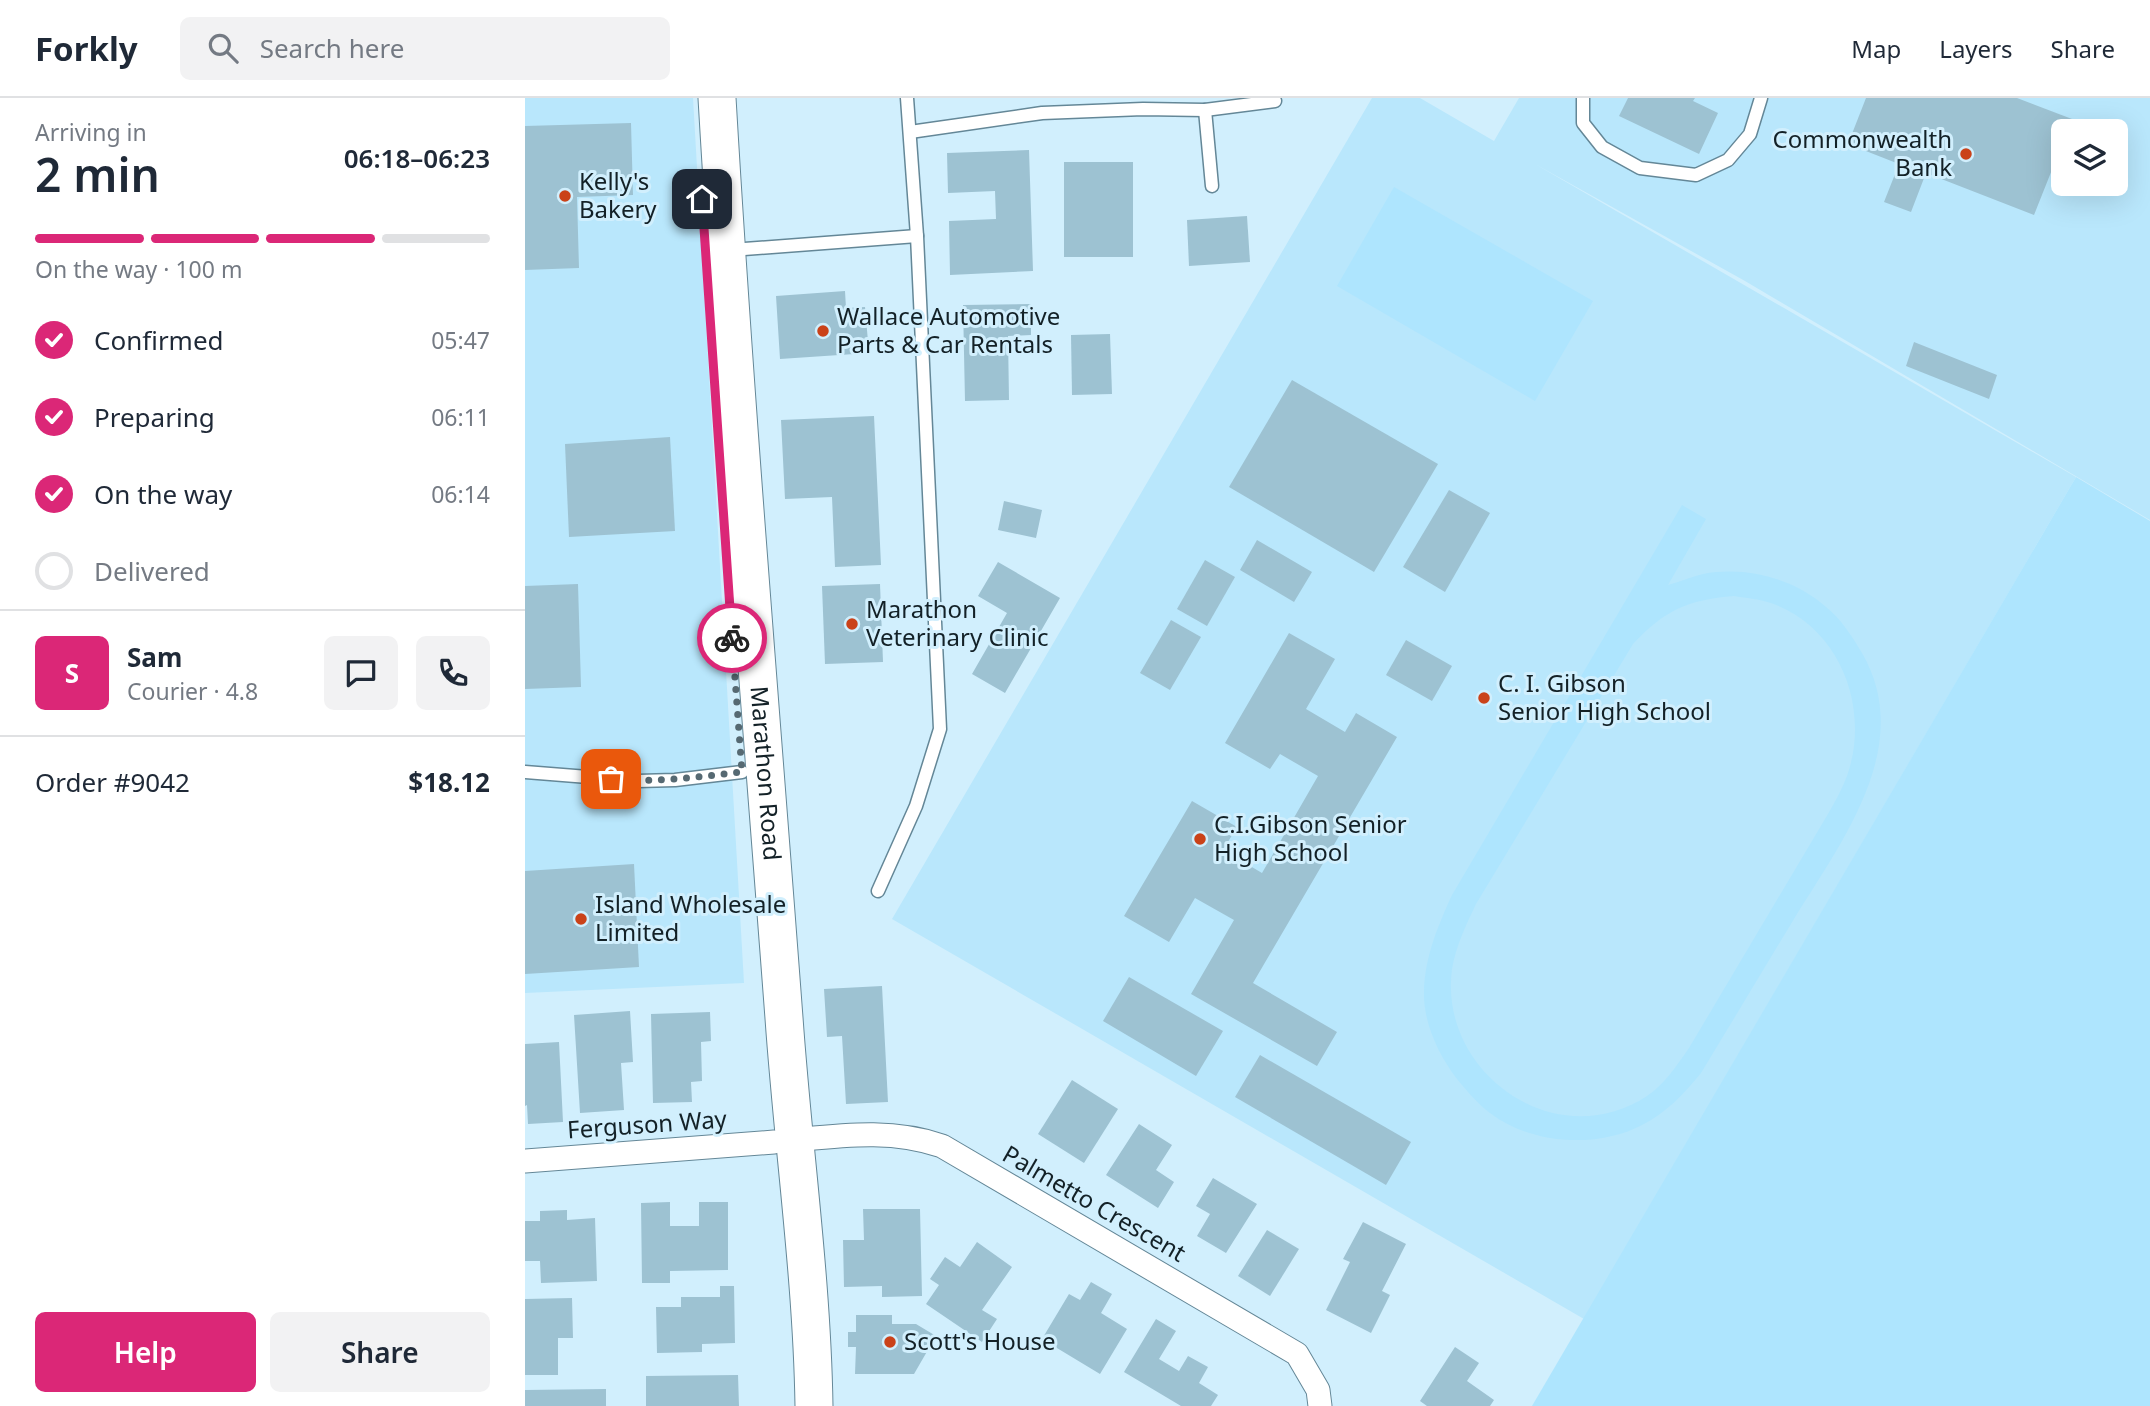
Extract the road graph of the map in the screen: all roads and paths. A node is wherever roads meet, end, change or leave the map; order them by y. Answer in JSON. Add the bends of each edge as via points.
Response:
{"nodes":[{"id":1,"x":695,"y":98,"type":"edge"},
{"id":2,"x":717,"y":98,"type":"edge"},
{"id":3,"x":907,"y":98,"type":"edge"},
{"id":4,"x":1583,"y":98,"type":"edge"},
{"id":5,"x":1761,"y":98,"type":"edge"},
{"id":6,"x":1275,"y":101,"type":"dead end"},
{"id":7,"x":1205,"y":110,"type":"junction"},
{"id":8,"x":910,"y":132,"type":"junction"},
{"id":9,"x":1212,"y":186,"type":"dead end"},
{"id":10,"x":917,"y":236,"type":"junction"},
{"id":11,"x":727,"y":251,"type":"junction"},
{"id":12,"x":525,"y":772,"type":"edge"},
{"id":13,"x":742,"y":772,"type":"junction"},
{"id":14,"x":878,"y":891,"type":"dead end"},
{"id":15,"x":784,"y":1141,"type":"junction"},
{"id":16,"x":525,"y":1161,"type":"edge"},
{"id":17,"x":790,"y":1406,"type":"edge"},
{"id":18,"x":814,"y":1406,"type":"edge"},
{"id":19,"x":1320,"y":1406,"type":"edge"}],
"edges":[{"from":1,"to":13,"type":"main road","name":"Marathon Road"},
{"from":2,"to":11,"type":"main road","name":"Marathon Road"},
{"from":3,"to":8,"type":"lane"},
{"from":4,"to":5,"type":"lane","via":[[1583,123],[1602,147],[1640,168],[1696,175],[1728,160],[1751,134]]},
{"from":6,"to":7,"type":"lane"},
{"from":7,"to":8,"type":"lane","via":[[1042,113]]},
{"from":7,"to":9,"type":"lane"},
{"from":8,"to":10,"type":"lane"},
{"from":10,"to":11,"type":"lane"},
{"from":10,"to":14,"type":"lane","via":[[940,729],[916,806]]},
{"from":11,"to":15,"type":"main road","name":"Marathon Road"},
{"from":12,"to":13,"type":"lane","via":[[638,781]]},
{"from":13,"to":15,"type":"main road","name":"Marathon Road"},
{"from":15,"to":16,"type":"street","name":"Ferguson Way"},
{"from":15,"to":17,"type":"main road","name":"Marathon Road"},
{"from":15,"to":18,"type":"main road","name":"Marathon Road","via":[[808,1300]]},
{"from":15,"to":19,"type":"street","name":"Palmetto Crescent","via":[[869,1133],[918,1138],[942,1146],[1297,1354],[1318,1390]]}]}
